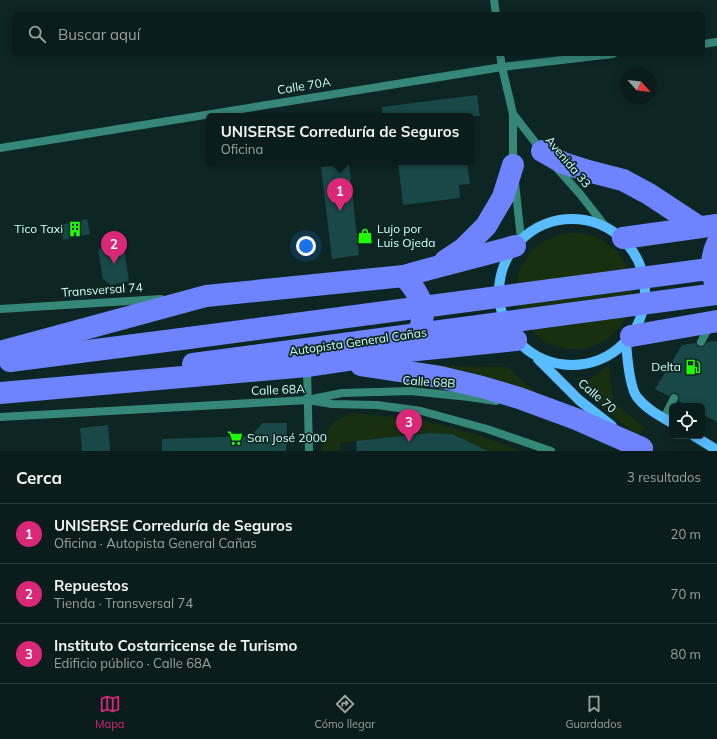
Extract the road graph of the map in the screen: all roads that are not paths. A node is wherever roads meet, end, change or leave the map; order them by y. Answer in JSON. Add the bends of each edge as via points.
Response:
{"nodes":[{"id":1,"x":494,"y":0,"type":"edge"},
{"id":2,"x":496,"y":12,"type":"edge"},
{"id":3,"x":717,"y":42,"type":"edge"},
{"id":4,"x":705,"y":44,"type":"edge"},
{"id":5,"x":500,"y":56,"type":"edge"},
{"id":6,"x":596,"y":56,"type":"edge"},
{"id":7,"x":502,"y":67,"type":"junction"},
{"id":8,"x":217,"y":113,"type":"edge"},
{"id":9,"x":513,"y":114,"type":"junction"},
{"id":10,"x":206,"y":115,"type":"edge"},
{"id":11,"x":0,"y":148,"type":"edge"},
{"id":12,"x":542,"y":151,"type":"junction"},
{"id":13,"x":513,"y":165,"type":"junction"},
{"id":14,"x":605,"y":226,"type":"junction"},
{"id":15,"x":708,"y":226,"type":"edge"},
{"id":16,"x":623,"y":238,"type":"junction"},
{"id":17,"x":518,"y":243,"type":"junction"},
{"id":18,"x":717,"y":244,"type":"edge"},
{"id":19,"x":435,"y":267,"type":"junction"},
{"id":20,"x":717,"y":268,"type":"edge"},
{"id":21,"x":404,"y":276,"type":"junction"},
{"id":22,"x":717,"y":286,"type":"edge"},
{"id":23,"x":717,"y":294,"type":"edge"},
{"id":24,"x":206,"y":296,"type":"junction"},
{"id":25,"x":0,"y":309,"type":"edge"},
{"id":26,"x":714,"y":321,"type":"edge"},
{"id":27,"x":629,"y":339,"type":"junction"},
{"id":28,"x":516,"y":340,"type":"junction"},
{"id":29,"x":701,"y":342,"type":"dead end"},
{"id":30,"x":407,"y":351,"type":"junction"},
{"id":31,"x":0,"y":352,"type":"edge"},
{"id":32,"x":535,"y":356,"type":"junction"},
{"id":33,"x":0,"y":362,"type":"edge"},
{"id":34,"x":336,"y":362,"type":"junction"},
{"id":35,"x":307,"y":366,"type":"junction"},
{"id":36,"x":0,"y":392,"type":"edge"},
{"id":37,"x":674,"y":398,"type":"dead end"},
{"id":38,"x":308,"y":400,"type":"junction"},
{"id":39,"x":549,"y":409,"type":"junction"},
{"id":40,"x":0,"y":417,"type":"edge"},
{"id":41,"x":668,"y":420,"type":"edge"},
{"id":42,"x":699,"y":439,"type":"edge"},
{"id":43,"x":644,"y":450,"type":"edge"},
{"id":44,"x":717,"y":450,"type":"edge"},
{"id":45,"x":309,"y":451,"type":"edge"},
{"id":46,"x":551,"y":451,"type":"edge"}],
"edges":[{"from":1,"to":2,"type":"street"},
{"from":3,"to":4,"type":"street"},
{"from":5,"to":7,"type":"street","name":"Avenida 33"},
{"from":6,"to":7,"type":"street","name":"Calle 70A"},
{"from":7,"to":8,"type":"street","name":"Calle 70A"},
{"from":7,"to":9,"type":"street","name":"Avenida 33"},
{"from":9,"to":12,"type":"street","name":"Avenida 33"},
{"from":9,"to":13,"type":"street","name":"Avenida 33"},
{"from":10,"to":11,"type":"street","name":"Calle 70A"},
{"from":12,"to":14,"type":"street","name":"Avenida 33"},
{"from":12,"to":15,"type":"highway","via":[[563,163],[623,180]]},
{"from":13,"to":17,"type":"street","name":"Avenida 33"},
{"from":13,"to":19,"type":"highway","via":[[503,197],[486,226],[463,249]]},
{"from":14,"to":16,"type":"main road"},
{"from":14,"to":17,"type":"main road","via":[[583,219],[560,219],[539,226]]},
{"from":15,"to":16,"type":"highway"},
{"from":16,"to":27,"type":"main road","via":[[636,255],[644,275],[646,296],[641,318]]},
{"from":17,"to":19,"type":"highway","via":[[484,255]]},
{"from":17,"to":28,"type":"main road","via":[[506,261],[500,277],[498,294],[505,321]]},
{"from":18,"to":22,"type":"highway","via":[[712,266]]},
{"from":19,"to":21,"type":"highway"},
{"from":20,"to":33,"type":"highway","bridge":true},
{"from":21,"to":24,"type":"highway"},
{"from":21,"to":30,"type":"highway","via":[[421,303],[423,315],[416,339]]},
{"from":23,"to":36,"type":"highway","name":"Autopista General Cañas","bridge":true},
{"from":24,"to":25,"type":"street","name":"Transversal 74"},
{"from":24,"to":31,"type":"highway"},
{"from":26,"to":27,"type":"highway"},
{"from":26,"to":29,"type":"street"},
{"from":27,"to":32,"type":"main road","via":[[607,357],[583,365],[558,365]]},
{"from":27,"to":41,"type":"main road","via":[[628,366],[636,396],[649,409]]},
{"from":28,"to":30,"type":"highway"},
{"from":28,"to":32,"type":"main road"},
{"from":30,"to":34,"type":"highway"},
{"from":32,"to":43,"type":"main road","name":"Calle 70","via":[[579,400]]},
{"from":34,"to":35,"type":"highway"},
{"from":34,"to":39,"type":"highway","via":[[440,377],[482,387]]},
{"from":35,"to":36,"type":"highway"},
{"from":35,"to":38,"type":"street"},
{"from":37,"to":41,"type":"street"},
{"from":38,"to":39,"type":"street","name":"Calle 68B","via":[[342,393],[410,391]]},
{"from":38,"to":40,"type":"street","name":"Calle 68A"},
{"from":38,"to":45,"type":"street"},
{"from":38,"to":46,"type":"street","name":"Calle 68A","via":[[421,411]]},
{"from":39,"to":43,"type":"highway"},
{"from":42,"to":44,"type":"main road"}]}
